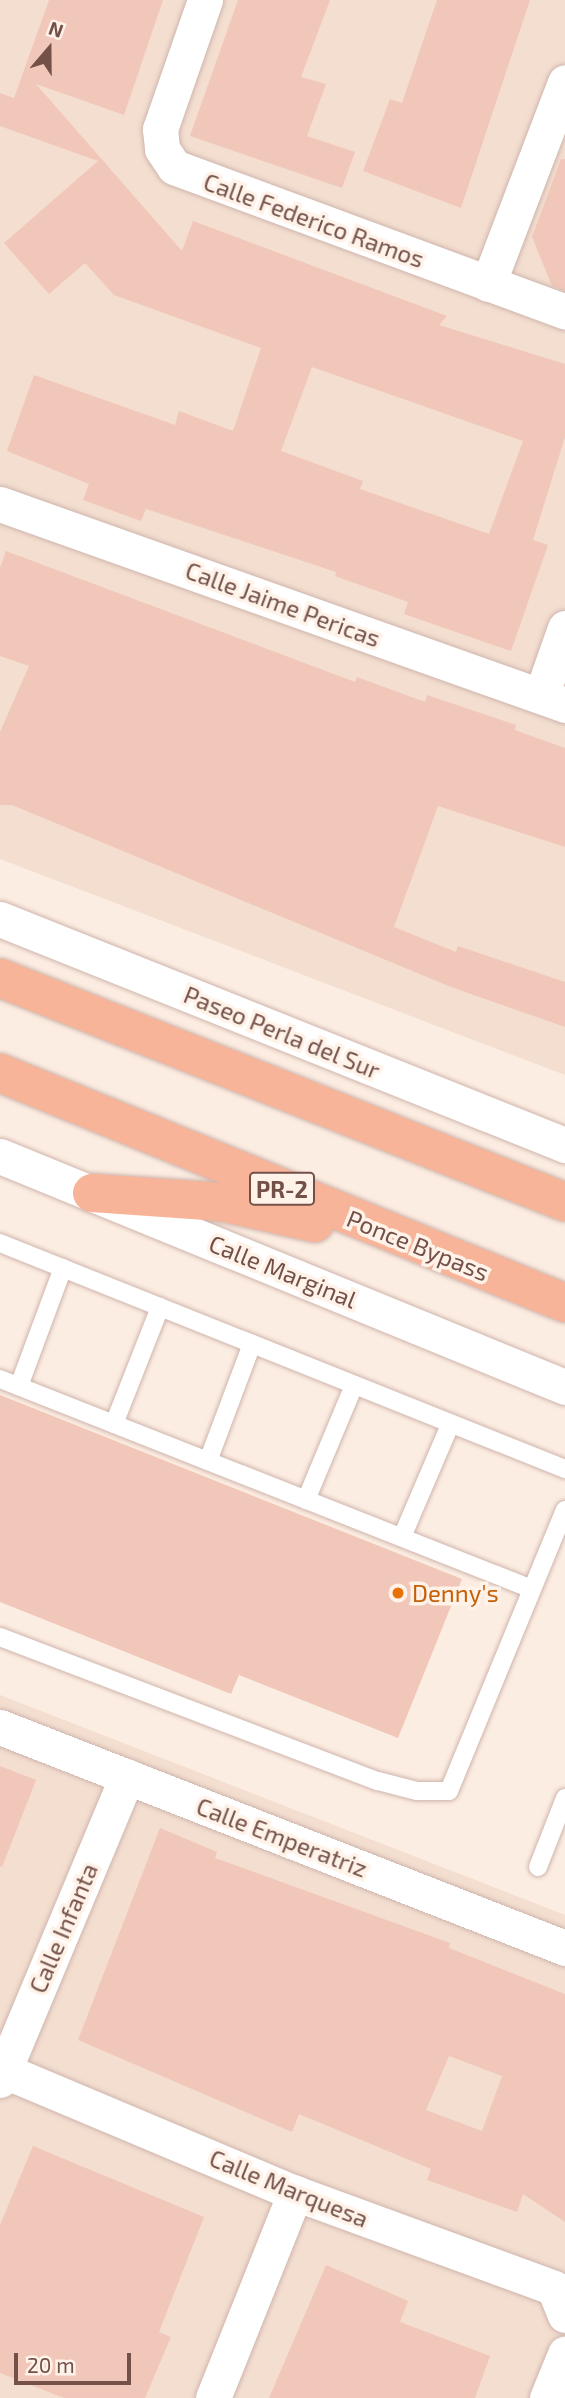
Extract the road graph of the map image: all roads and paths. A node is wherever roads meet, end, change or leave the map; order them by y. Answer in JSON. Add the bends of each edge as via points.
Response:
{"nodes":[{"id":1,"x":205,"y":0,"type":"edge"},
{"id":2,"x":565,"y":82,"type":"edge"},
{"id":3,"x":488,"y":284,"type":"junction"},
{"id":4,"x":565,"y":312,"type":"edge"},
{"id":5,"x":0,"y":504,"type":"edge"},
{"id":6,"x":565,"y":628,"type":"edge"},
{"id":7,"x":553,"y":701,"type":"edge"},
{"id":8,"x":0,"y":919,"type":"edge"},
{"id":9,"x":0,"y":978,"type":"edge"},
{"id":10,"x":0,"y":1073,"type":"edge"},
{"id":11,"x":565,"y":1145,"type":"edge"},
{"id":12,"x":1,"y":1160,"type":"edge"},
{"id":13,"x":92,"y":1193,"type":"junction"},
{"id":14,"x":565,"y":1202,"type":"edge"},
{"id":15,"x":0,"y":1243,"type":"edge"},
{"id":16,"x":416,"y":1245,"type":"junction"},
{"id":17,"x":63,"y":1268,"type":"junction"},
{"id":18,"x":565,"y":1303,"type":"edge"},
{"id":19,"x":160,"y":1307,"type":"junction"},
{"id":20,"x":252,"y":1344,"type":"junction"},
{"id":21,"x":0,"y":1379,"type":"edge"},
{"id":22,"x":354,"y":1385,"type":"junction"},
{"id":23,"x":19,"y":1386,"type":"junction"},
{"id":24,"x":565,"y":1387,"type":"edge"},
{"id":25,"x":114,"y":1423,"type":"junction"},
{"id":26,"x":450,"y":1424,"type":"junction"},
{"id":27,"x":208,"y":1461,"type":"junction"},
{"id":28,"x":565,"y":1469,"type":"edge"},
{"id":29,"x":306,"y":1500,"type":"junction"},
{"id":30,"x":565,"y":1510,"type":"edge"},
{"id":31,"x":402,"y":1537,"type":"junction"},
{"id":32,"x":532,"y":1589,"type":"junction"},
{"id":33,"x":0,"y":1637,"type":"edge"},
{"id":34,"x":0,"y":1727,"type":"edge"},
{"id":35,"x":127,"y":1776,"type":"junction"},
{"id":36,"x":565,"y":1798,"type":"edge"},
{"id":37,"x":538,"y":1867,"type":"dead end"},
{"id":38,"x":565,"y":1948,"type":"edge"},
{"id":39,"x":1,"y":2073,"type":"edge"},
{"id":40,"x":295,"y":2193,"type":"junction"},
{"id":41,"x":565,"y":2315,"type":"edge"},
{"id":42,"x":565,"y":2354,"type":"edge"},
{"id":43,"x":213,"y":2398,"type":"edge"},
{"id":44,"x":547,"y":2398,"type":"edge"}],
"edges":[{"from":1,"to":3,"type":"street","name":"Calle Federico Ramos","via":[[160,129],[162,149],[174,167]]},
{"from":2,"to":3,"type":"street"},
{"from":3,"to":4,"type":"street","name":"Calle Federico Ramos"},
{"from":5,"to":7,"type":"street","name":"Calle Jaime Pericas"},
{"from":6,"to":7,"type":"street"},
{"from":8,"to":11,"type":"street","name":"Paseo Perla del Sur"},
{"from":9,"to":14,"type":"highway"},
{"from":10,"to":16,"type":"highway","name":"Ponce Bypass","number":"PR-2"},
{"from":12,"to":13,"type":"street","name":"Calle Marginal"},
{"from":13,"to":16,"type":"highway","via":[[221,1202]]},
{"from":13,"to":24,"type":"street","name":"Calle Marginal"},
{"from":15,"to":17,"type":"lane"},
{"from":16,"to":18,"type":"highway","name":"Ponce Bypass","number":"PR-2"},
{"from":17,"to":19,"type":"lane"},
{"from":17,"to":23,"type":"lane"},
{"from":19,"to":20,"type":"lane"},
{"from":19,"to":25,"type":"lane"},
{"from":20,"to":22,"type":"lane"},
{"from":20,"to":27,"type":"lane"},
{"from":21,"to":23,"type":"lane"},
{"from":22,"to":26,"type":"lane"},
{"from":22,"to":29,"type":"lane"},
{"from":23,"to":25,"type":"lane"},
{"from":25,"to":27,"type":"lane"},
{"from":26,"to":28,"type":"lane"},
{"from":26,"to":31,"type":"lane"},
{"from":27,"to":29,"type":"lane"},
{"from":29,"to":31,"type":"lane"},
{"from":30,"to":32,"type":"lane"},
{"from":31,"to":32,"type":"lane"},
{"from":32,"to":33,"type":"lane","via":[[449,1791],[417,1791],[377,1781]]},
{"from":34,"to":35,"type":"street","name":"Calle Emperatriz"},
{"from":35,"to":38,"type":"street","name":"Calle Emperatriz"},
{"from":35,"to":39,"type":"street","name":"Calle Infanta"},
{"from":36,"to":37,"type":"lane"},
{"from":39,"to":40,"type":"street","name":"Calle Marquesa"},
{"from":40,"to":41,"type":"street","name":"Calle Marquesa","via":[[554,2288]]},
{"from":40,"to":43,"type":"street"},
{"from":42,"to":44,"type":"street"}]}
